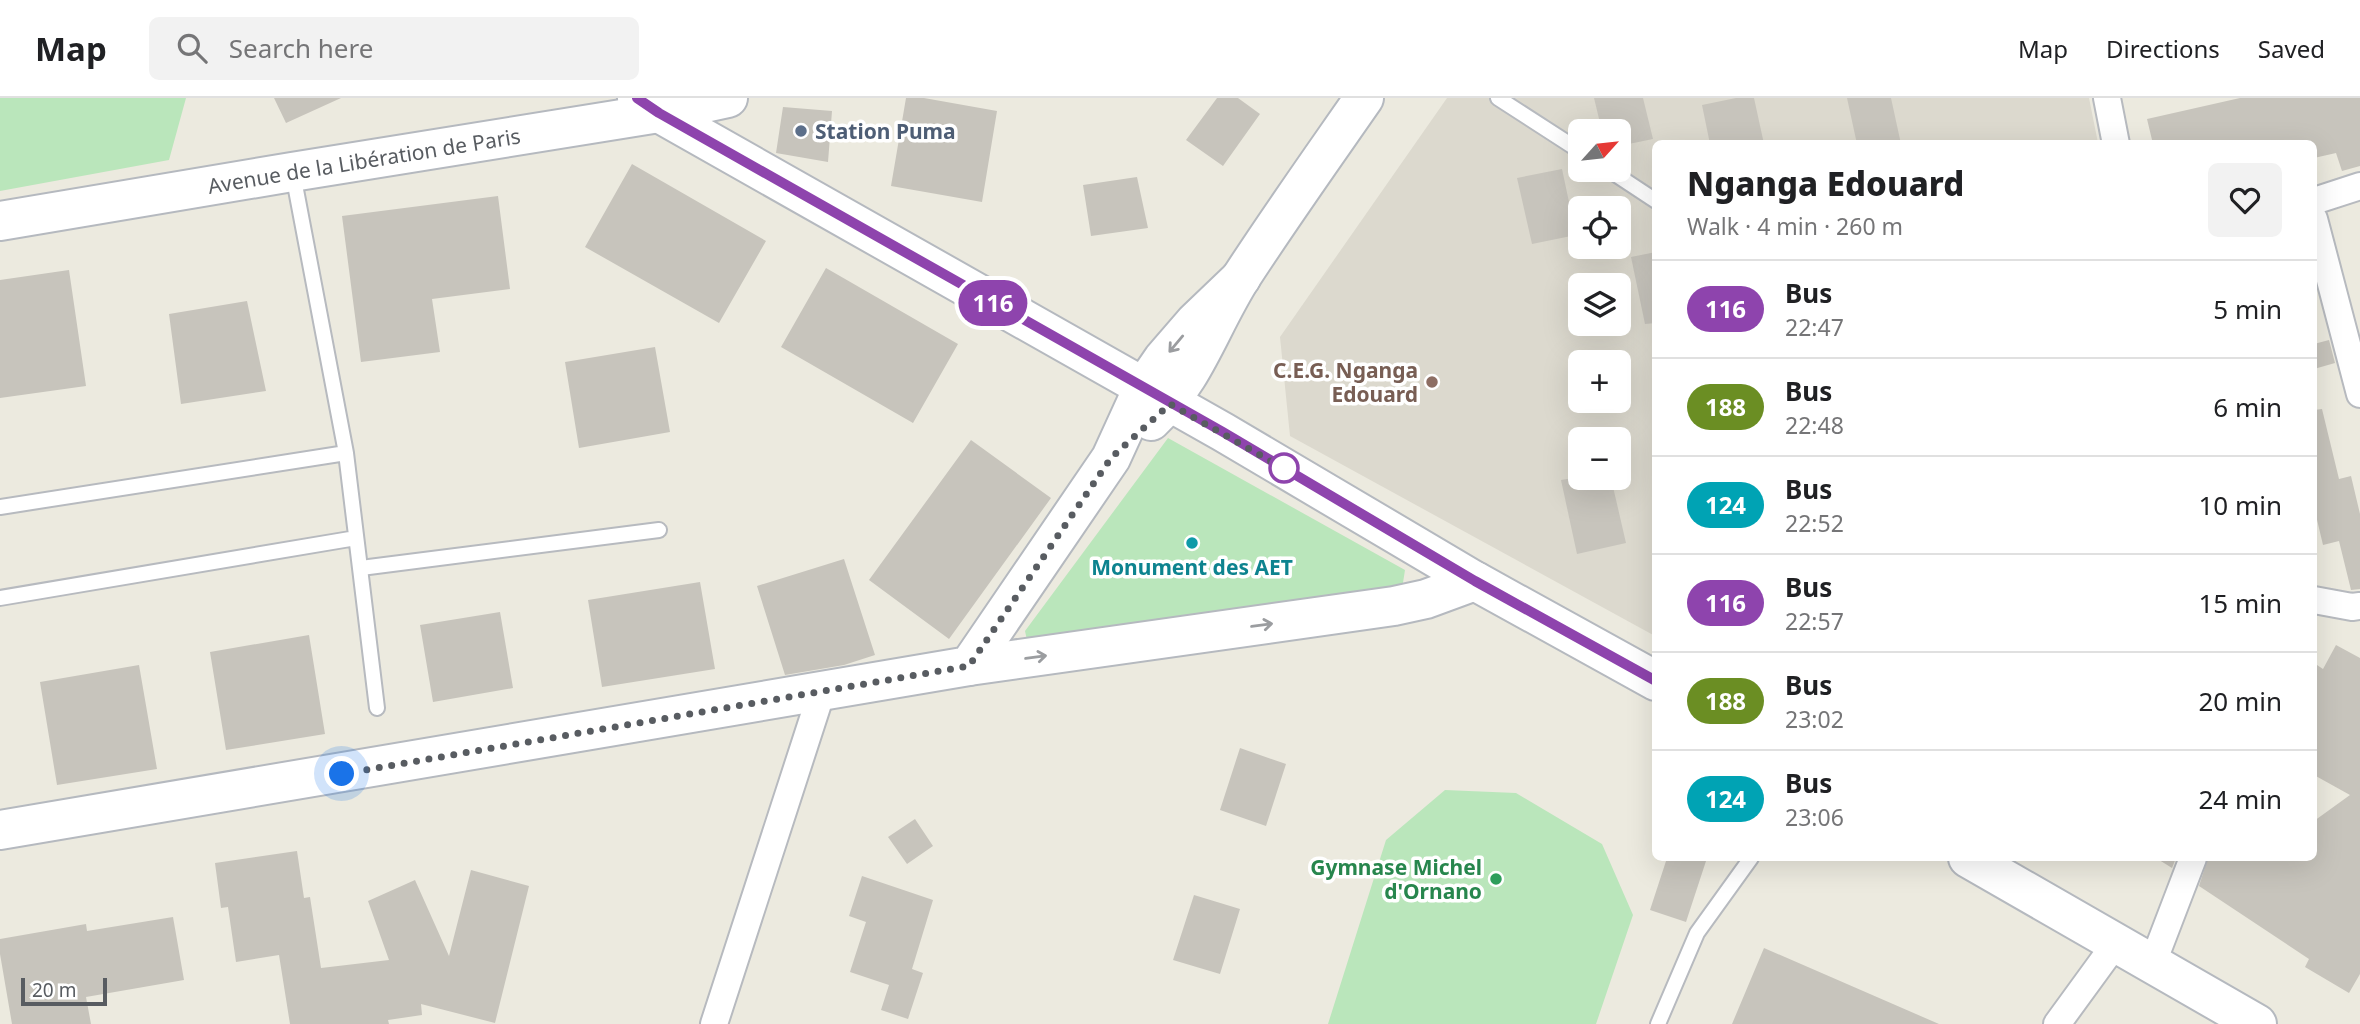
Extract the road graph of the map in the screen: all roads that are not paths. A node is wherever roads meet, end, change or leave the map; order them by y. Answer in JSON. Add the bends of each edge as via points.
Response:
{"nodes":[{"id":1,"x":727,"y":98,"type":"edge"},
{"id":2,"x":1364,"y":98,"type":"edge"},
{"id":3,"x":1498,"y":98,"type":"edge"},
{"id":4,"x":2107,"y":98,"type":"edge"},
{"id":5,"x":648,"y":106,"type":"edge"},
{"id":6,"x":2115,"y":140,"type":"edge"},
{"id":7,"x":1568,"y":143,"type":"edge"},
{"id":8,"x":292,"y":172,"type":"junction"},
{"id":9,"x":1627,"y":182,"type":"edge"},
{"id":10,"x":2360,"y":186,"type":"edge"},
{"id":11,"x":1652,"y":198,"type":"edge"},
{"id":12,"x":2317,"y":200,"type":"edge"},
{"id":13,"x":0,"y":221,"type":"edge"},
{"id":14,"x":2317,"y":230,"type":"edge"},
{"id":15,"x":1241,"y":278,"type":"junction"},
{"id":16,"x":1202,"y":354,"type":"junction"},
{"id":17,"x":2360,"y":394,"type":"edge"},
{"id":18,"x":1156,"y":396,"type":"junction"},
{"id":19,"x":1223,"y":432,"type":"junction"},
{"id":20,"x":346,"y":453,"type":"junction"},
{"id":21,"x":0,"y":507,"type":"edge"},
{"id":22,"x":659,"y":530,"type":"dead end"},
{"id":23,"x":356,"y":538,"type":"junction"},
{"id":24,"x":361,"y":569,"type":"junction"},
{"id":25,"x":1475,"y":581,"type":"junction"},
{"id":26,"x":0,"y":598,"type":"edge"},
{"id":27,"x":2317,"y":601,"type":"edge"},
{"id":28,"x":2360,"y":606,"type":"edge"},
{"id":29,"x":969,"y":666,"type":"junction"},
{"id":30,"x":1652,"y":679,"type":"edge"},
{"id":31,"x":822,"y":691,"type":"junction"},
{"id":32,"x":377,"y":708,"type":"dead end"},
{"id":33,"x":0,"y":830,"type":"edge"},
{"id":34,"x":1749,"y":861,"type":"edge"},
{"id":35,"x":1973,"y":861,"type":"edge"},
{"id":36,"x":2192,"y":861,"type":"edge"},
{"id":37,"x":2116,"y":943,"type":"junction"},
{"id":38,"x":2152,"y":964,"type":"junction"},
{"id":39,"x":714,"y":1024,"type":"edge"},
{"id":40,"x":1658,"y":1024,"type":"edge"},
{"id":41,"x":2057,"y":1024,"type":"edge"},
{"id":42,"x":2257,"y":1024,"type":"edge"}],
"edges":[{"from":1,"to":5,"type":"main road","name":"Avenue de la Libération de Paris"},
{"from":2,"to":15,"type":"main road"},
{"from":3,"to":7,"type":"lane"},
{"from":4,"to":6,"type":"street"},
{"from":5,"to":8,"type":"main road","name":"Avenue de la Libération de Paris"},
{"from":5,"to":18,"type":"main road"},
{"from":8,"to":13,"type":"main road","name":"Avenue de la Libération de Paris"},
{"from":8,"to":20,"type":"lane"},
{"from":9,"to":11,"type":"lane"},
{"from":10,"to":12,"type":"street"},
{"from":14,"to":17,"type":"street"},
{"from":15,"to":16,"type":"main road"},
{"from":15,"to":18,"type":"main road","one_way":true,"via":[[1163,359]]},
{"from":16,"to":18,"type":"main road"},
{"from":16,"to":19,"type":"main road"},
{"from":18,"to":19,"type":"main road"},
{"from":18,"to":29,"type":"main road"},
{"from":19,"to":25,"type":"main road"},
{"from":20,"to":21,"type":"lane"},
{"from":20,"to":23,"type":"lane"},
{"from":22,"to":24,"type":"lane"},
{"from":23,"to":24,"type":"lane"},
{"from":23,"to":26,"type":"lane"},
{"from":24,"to":32,"type":"lane"},
{"from":29,"to":25,"type":"main road","one_way":true,"via":[[1394,606]]},
{"from":25,"to":30,"type":"main road"},
{"from":27,"to":28,"type":"street"},
{"from":29,"to":31,"type":"main road"},
{"from":31,"to":33,"type":"main road"},
{"from":31,"to":39,"type":"street"},
{"from":34,"to":40,"type":"lane","via":[[1697,933]]},
{"from":35,"to":37,"type":"main road"},
{"from":36,"to":38,"type":"street"},
{"from":37,"to":38,"type":"main road"},
{"from":37,"to":41,"type":"street"},
{"from":38,"to":42,"type":"main road"}]}
